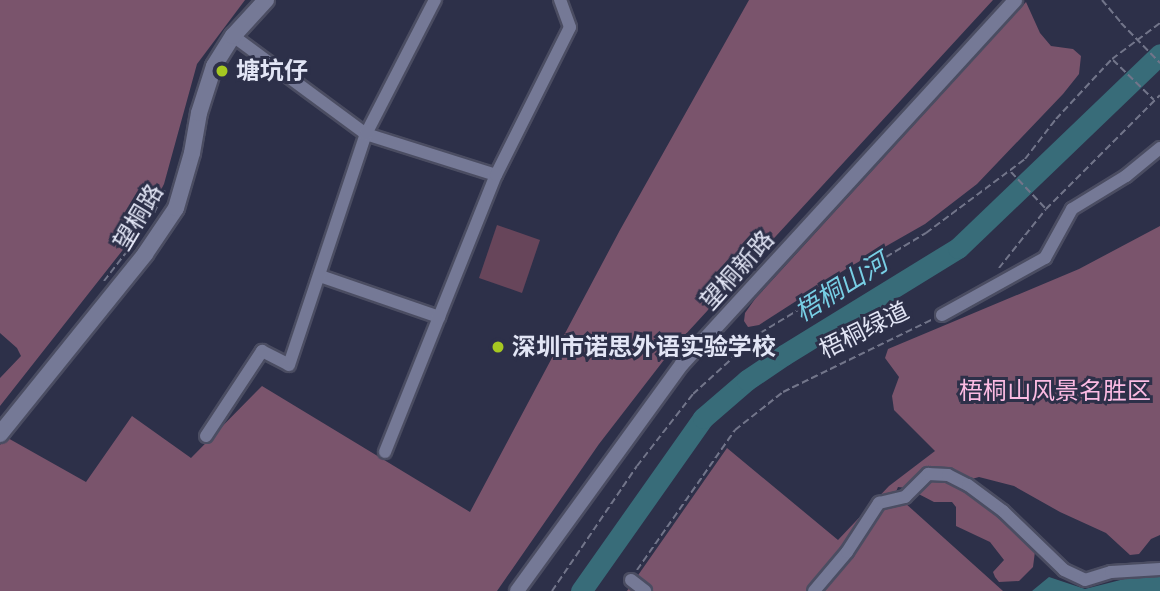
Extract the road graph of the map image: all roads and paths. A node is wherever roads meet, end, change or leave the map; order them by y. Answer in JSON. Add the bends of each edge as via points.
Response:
{"nodes":[{"id":1,"x":266,"y":0,"type":"edge"},
{"id":2,"x":435,"y":0,"type":"edge"},
{"id":3,"x":560,"y":0,"type":"edge"},
{"id":4,"x":1015,"y":0,"type":"edge"},
{"id":5,"x":1102,"y":0,"type":"edge"},
{"id":6,"x":1160,"y":23,"type":"edge"},
{"id":7,"x":233,"y":36,"type":"junction"},
{"id":8,"x":1112,"y":59,"type":"junction"},
{"id":9,"x":1160,"y":63,"type":"edge"},
{"id":10,"x":1160,"y":95,"type":"edge"},
{"id":11,"x":1154,"y":101,"type":"junction"},
{"id":12,"x":366,"y":134,"type":"junction"},
{"id":13,"x":1160,"y":148,"type":"edge"},
{"id":14,"x":1010,"y":171,"type":"junction"},
{"id":15,"x":496,"y":174,"type":"junction"},
{"id":16,"x":166,"y":189,"type":"dead end"},
{"id":17,"x":1046,"y":209,"type":"junction"},
{"id":18,"x":150,"y":222,"type":"dead end"},
{"id":19,"x":137,"y":239,"type":"dead end"},
{"id":20,"x":999,"y":269,"type":"dead end"},
{"id":21,"x":320,"y":276,"type":"junction"},
{"id":22,"x":99,"y":288,"type":"dead end"},
{"id":23,"x":942,"y":315,"type":"joint"},
{"id":24,"x":439,"y":317,"type":"junction"},
{"id":25,"x":0,"y":433,"type":"edge"},
{"id":26,"x":206,"y":436,"type":"dead end"},
{"id":27,"x":386,"y":452,"type":"dead end"},
{"id":28,"x":1160,"y":569,"type":"edge"},
{"id":29,"x":631,"y":580,"type":"joint"},
{"id":30,"x":517,"y":591,"type":"edge"},
{"id":31,"x":552,"y":591,"type":"edge"},
{"id":32,"x":645,"y":591,"type":"edge"},
{"id":33,"x":814,"y":591,"type":"edge"}],
"edges":[{"from":1,"to":7,"type":"main road","name":"望桐路"},
{"from":2,"to":12,"type":"street"},
{"from":3,"to":15,"type":"street","via":[[570,27]]},
{"from":4,"to":30,"type":"street","name":"望桐新路","via":[[682,364]]},
{"from":5,"to":9,"type":"path","bridge":true},
{"from":6,"to":8,"type":"path"},
{"from":7,"to":12,"type":"street"},
{"from":7,"to":25,"type":"main road","name":"望桐路","via":[[214,66],[176,208],[145,254]]},
{"from":8,"to":11,"type":"path"},
{"from":8,"to":14,"type":"path","via":[[1026,159]]},
{"from":10,"to":11,"type":"path"},
{"from":11,"to":17,"type":"path"},
{"from":12,"to":15,"type":"street"},
{"from":12,"to":21,"type":"street"},
{"from":13,"to":23,"type":"street","name":"梧桐绿道","via":[[1126,176],[1072,209],[1045,258]]},
{"from":14,"to":17,"type":"path"},
{"from":14,"to":31,"type":"path","via":[[926,233],[760,333],[693,394]]},
{"from":15,"to":24,"type":"street"},
{"from":16,"to":18,"type":"path"},
{"from":17,"to":20,"type":"path"},
{"from":19,"to":22,"type":"path"},
{"from":21,"to":24,"type":"street"},
{"from":21,"to":26,"type":"street","via":[[289,365],[262,351]]},
{"from":23,"to":29,"type":"path","name":"梧桐绿道","via":[[783,392],[735,430]]},
{"from":24,"to":27,"type":"street"},
{"from":28,"to":33,"type":"street","via":[[1111,572],[1085,580],[1064,570],[1003,511],[968,485],[948,475],[928,474],[905,497],[879,503]]},
{"from":29,"to":32,"type":"street"}]}
